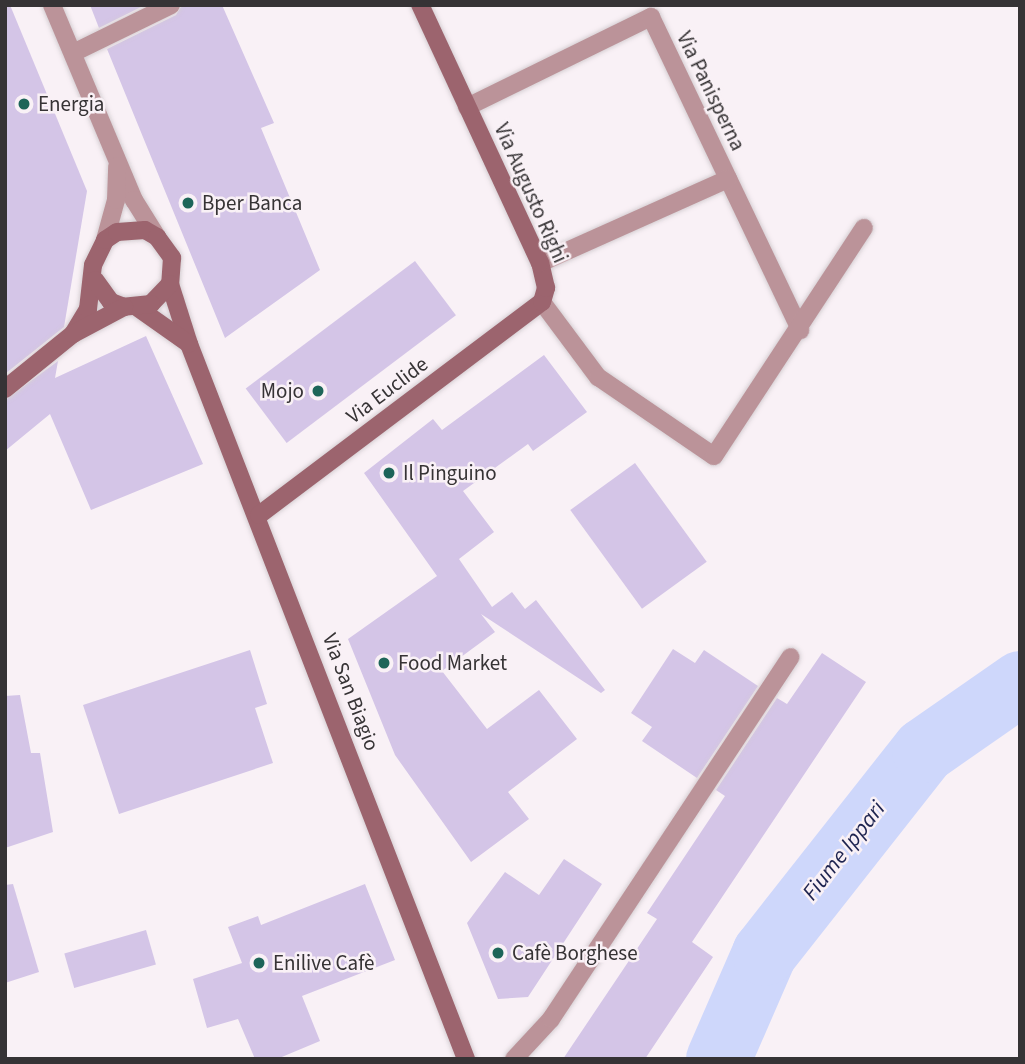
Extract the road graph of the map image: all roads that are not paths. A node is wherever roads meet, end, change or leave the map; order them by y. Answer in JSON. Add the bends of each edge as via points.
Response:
{"nodes":[{"id":1,"x":52,"y":5,"type":"edge"},
{"id":2,"x":171,"y":5,"type":"edge"},
{"id":3,"x":420,"y":5,"type":"edge"},
{"id":4,"x":73,"y":53,"type":"junction"},
{"id":5,"x":467,"y":107,"type":"junction"},
{"id":6,"x":117,"y":159,"type":"junction"},
{"id":7,"x":728,"y":179,"type":"junction"},
{"id":8,"x":864,"y":228,"type":"dead end"},
{"id":9,"x":157,"y":237,"type":"junction"},
{"id":10,"x":105,"y":240,"type":"junction"},
{"id":11,"x":540,"y":263,"type":"junction"},
{"id":12,"x":95,"y":280,"type":"junction"},
{"id":13,"x":170,"y":284,"type":"junction"},
{"id":14,"x":542,"y":302,"type":"junction"},
{"id":15,"x":131,"y":308,"type":"junction"},
{"id":16,"x":800,"y":330,"type":"junction"},
{"id":17,"x":73,"y":334,"type":"junction"},
{"id":18,"x":189,"y":344,"type":"junction"},
{"id":19,"x":5,"y":388,"type":"edge"},
{"id":20,"x":259,"y":515,"type":"junction"},
{"id":21,"x":791,"y":656,"type":"dead end"},
{"id":22,"x":466,"y":1059,"type":"edge"},
{"id":23,"x":514,"y":1059,"type":"edge"}],
"edges":[{"from":1,"to":4,"type":"street"},
{"from":2,"to":4,"type":"street"},
{"from":3,"to":5,"type":"main road","name":"Via Augusto Righi"},
{"from":4,"to":6,"type":"street"},
{"from":5,"to":7,"type":"street","name":"Via Panisperna","via":[[651,17]]},
{"from":5,"to":11,"type":"main road","name":"Via Augusto Righi"},
{"from":6,"to":9,"type":"street"},
{"from":6,"to":10,"type":"street","via":[[116,200]]},
{"from":7,"to":11,"type":"street"},
{"from":7,"to":16,"type":"street","name":"Via Panisperna"},
{"from":8,"to":16,"type":"street"},
{"from":9,"to":10,"type":"main road","via":[[131,229]]},
{"from":9,"to":13,"type":"main road","via":[[172,258]]},
{"from":10,"to":12,"type":"main road","via":[[93,265]]},
{"from":11,"to":14,"type":"main road","name":"Via Augusto Righi","via":[[546,288]]},
{"from":12,"to":15,"type":"main road","via":[[111,302]]},
{"from":12,"to":17,"type":"main road","via":[[88,309]]},
{"from":13,"to":15,"type":"main road","via":[[152,304]]},
{"from":13,"to":18,"type":"main road","name":"Via San Biagio"},
{"from":14,"to":16,"type":"street","via":[[598,377],[714,456]]},
{"from":14,"to":20,"type":"main road","name":"Via Euclide"},
{"from":15,"to":17,"type":"main road"},
{"from":15,"to":18,"type":"main road"},
{"from":17,"to":19,"type":"main road"},
{"from":18,"to":20,"type":"main road","name":"Via San Biagio"},
{"from":20,"to":22,"type":"main road","name":"Via San Biagio"},
{"from":21,"to":23,"type":"street","via":[[551,1019]]}]}
